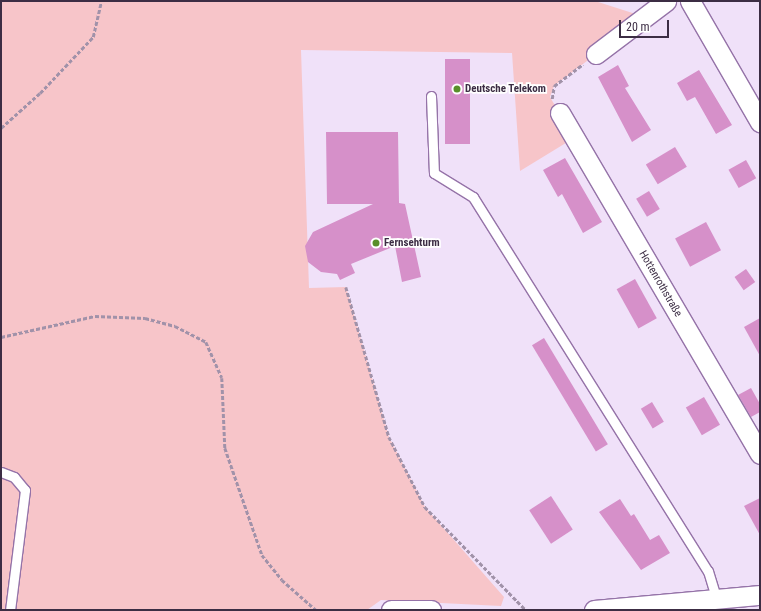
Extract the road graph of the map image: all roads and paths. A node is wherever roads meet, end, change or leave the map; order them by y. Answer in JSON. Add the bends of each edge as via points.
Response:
{"nodes":[{"id":1,"x":101,"y":1,"type":"edge"},
{"id":2,"x":666,"y":1,"type":"edge"},
{"id":3,"x":690,"y":1,"type":"edge"},
{"id":4,"x":596,"y":54,"type":"joint"},
{"id":5,"x":431,"y":96,"type":"dead end"},
{"id":6,"x":550,"y":97,"type":"dead end"},
{"id":7,"x":560,"y":114,"type":"dead end"},
{"id":8,"x":760,"y":122,"type":"edge"},
{"id":9,"x":1,"y":128,"type":"edge"},
{"id":10,"x":346,"y":287,"type":"dead end"},
{"id":11,"x":1,"y":337,"type":"edge"},
{"id":12,"x":760,"y":454,"type":"edge"},
{"id":13,"x":1,"y":472,"type":"edge"},
{"id":14,"x":760,"y":595,"type":"edge"},
{"id":15,"x":716,"y":597,"type":"junction"},
{"id":16,"x":10,"y":610,"type":"edge"},
{"id":17,"x":316,"y":610,"type":"edge"},
{"id":18,"x":392,"y":610,"type":"edge"},
{"id":19,"x":430,"y":610,"type":"edge"},
{"id":20,"x":526,"y":610,"type":"edge"},
{"id":21,"x":594,"y":610,"type":"edge"}],
"edges":[{"from":1,"to":9,"type":"path","via":[[93,38],[40,93]]},
{"from":2,"to":4,"type":"street"},
{"from":3,"to":8,"type":"street"},
{"from":4,"to":6,"type":"path","via":[[554,86]]},
{"from":5,"to":15,"type":"lane","via":[[434,173],[473,197],[708,571]]},
{"from":7,"to":12,"type":"street","name":"Hottenrothstraße"},
{"from":10,"to":20,"type":"path","via":[[389,437],[426,507]]},
{"from":11,"to":17,"type":"path","via":[[95,316],[145,318],[175,326],[206,342],[222,378],[225,448],[262,555],[282,580]]},
{"from":13,"to":16,"type":"lane","via":[[14,477],[25,490]]},
{"from":14,"to":15,"type":"street"},
{"from":15,"to":21,"type":"street"},
{"from":18,"to":19,"type":"street"}]}
